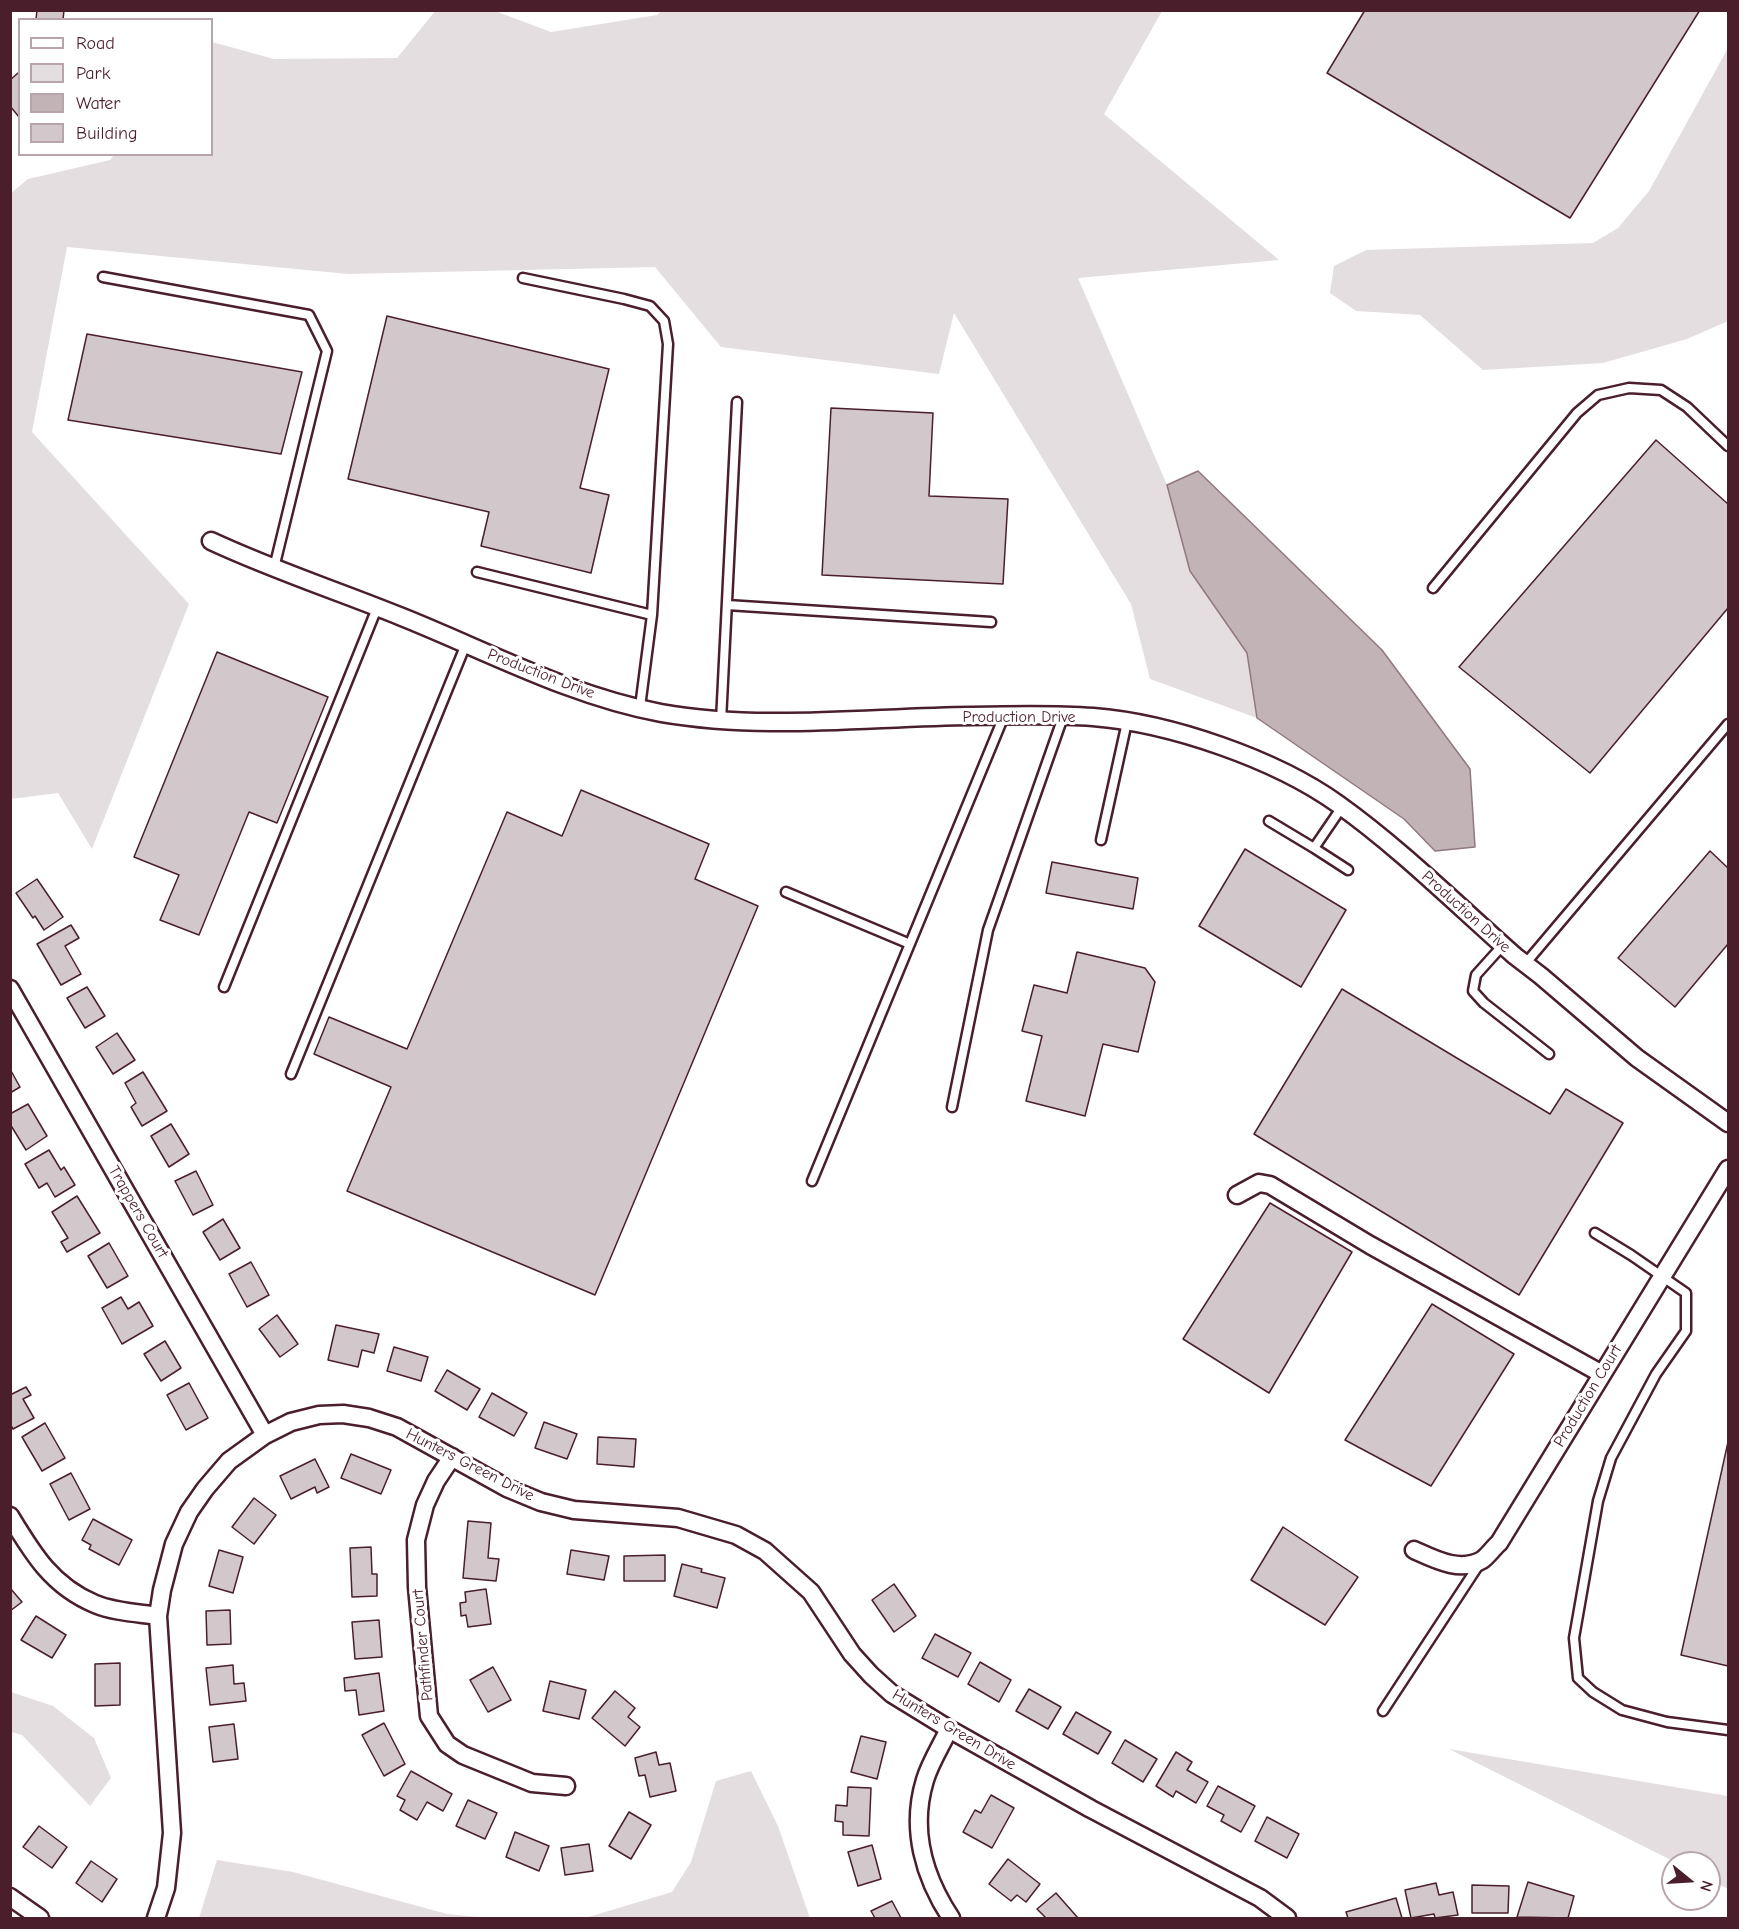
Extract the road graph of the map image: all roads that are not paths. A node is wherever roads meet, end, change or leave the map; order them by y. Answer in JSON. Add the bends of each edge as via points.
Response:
{"nodes":[{"id":1,"x":103,"y":277,"type":"dead end"},
{"id":2,"x":523,"y":278,"type":"dead end"},
{"id":3,"x":737,"y":402,"type":"dead end"},
{"id":4,"x":1728,"y":446,"type":"edge"},
{"id":5,"x":211,"y":541,"type":"dead end"},
{"id":6,"x":274,"y":568,"type":"junction"},
{"id":7,"x":477,"y":573,"type":"dead end"},
{"id":8,"x":1432,"y":588,"type":"dead end"},
{"id":9,"x":727,"y":605,"type":"junction"},
{"id":10,"x":377,"y":608,"type":"junction"},
{"id":11,"x":652,"y":615,"type":"junction"},
{"id":12,"x":991,"y":622,"type":"dead end"},
{"id":13,"x":466,"y":644,"type":"junction"},
{"id":14,"x":640,"y":707,"type":"junction"},
{"id":15,"x":1004,"y":716,"type":"junction"},
{"id":16,"x":1062,"y":717,"type":"junction"},
{"id":17,"x":721,"y":721,"type":"junction"},
{"id":18,"x":1127,"y":722,"type":"junction"},
{"id":19,"x":1728,"y":724,"type":"edge"},
{"id":20,"x":1342,"y":807,"type":"junction"},
{"id":21,"x":1269,"y":820,"type":"dead end"},
{"id":22,"x":1101,"y":840,"type":"dead end"},
{"id":23,"x":1314,"y":848,"type":"junction"},
{"id":24,"x":1348,"y":870,"type":"dead end"},
{"id":25,"x":786,"y":892,"type":"dead end"},
{"id":26,"x":910,"y":944,"type":"junction"},
{"id":27,"x":1503,"y":945,"type":"junction"},
{"id":28,"x":1525,"y":964,"type":"junction"},
{"id":29,"x":224,"y":987,"type":"dead end"},
{"id":30,"x":10,"y":989,"type":"edge"},
{"id":31,"x":1549,"y":1054,"type":"dead end"},
{"id":32,"x":291,"y":1074,"type":"dead end"},
{"id":33,"x":952,"y":1107,"type":"dead end"},
{"id":34,"x":1728,"y":1124,"type":"edge"},
{"id":35,"x":1728,"y":1169,"type":"edge"},
{"id":36,"x":812,"y":1181,"type":"dead end"},
{"id":37,"x":1237,"y":1195,"type":"dead end"},
{"id":38,"x":1595,"y":1233,"type":"dead end"},
{"id":39,"x":1662,"y":1276,"type":"junction"},
{"id":40,"x":1602,"y":1374,"type":"junction"},
{"id":41,"x":266,"y":1434,"type":"junction"},
{"id":42,"x":452,"y":1457,"type":"junction"},
{"id":43,"x":10,"y":1516,"type":"edge"},
{"id":44,"x":1414,"y":1550,"type":"dead end"},
{"id":45,"x":1482,"y":1560,"type":"junction"},
{"id":46,"x":158,"y":1616,"type":"junction"},
{"id":47,"x":1383,"y":1712,"type":"dead end"},
{"id":48,"x":949,"y":1730,"type":"junction"},
{"id":49,"x":1728,"y":1730,"type":"edge"},
{"id":50,"x":566,"y":1786,"type":"dead end"},
{"id":51,"x":10,"y":1897,"type":"edge"},
{"id":52,"x":40,"y":1918,"type":"edge"},
{"id":53,"x":156,"y":1918,"type":"edge"},
{"id":54,"x":951,"y":1918,"type":"edge"},
{"id":55,"x":1287,"y":1918,"type":"edge"}],
"edges":[{"from":1,"to":6,"type":"lane","via":[[309,315],[327,351]]},
{"from":2,"to":11,"type":"lane","via":[[624,298],[650,306],[664,321],[668,344]]},
{"from":3,"to":9,"type":"lane"},
{"from":4,"to":8,"type":"lane","via":[[1687,407],[1661,390],[1629,388],[1599,395],[1577,413]]},
{"from":5,"to":6,"type":"street","name":"Production Drive"},
{"from":6,"to":10,"type":"street","name":"Production Drive"},
{"from":7,"to":11,"type":"lane"},
{"from":9,"to":12,"type":"lane"},
{"from":9,"to":17,"type":"lane"},
{"from":10,"to":13,"type":"street","name":"Production Drive"},
{"from":10,"to":29,"type":"lane"},
{"from":11,"to":14,"type":"lane"},
{"from":13,"to":14,"type":"street","name":"Production Drive","via":[[604,699]]},
{"from":13,"to":32,"type":"lane"},
{"from":14,"to":17,"type":"street","name":"Production Drive"},
{"from":15,"to":16,"type":"street","name":"Production Drive"},
{"from":15,"to":17,"type":"street","name":"Production Drive","via":[[838,722]]},
{"from":15,"to":26,"type":"lane"},
{"from":16,"to":18,"type":"street","name":"Production Drive"},
{"from":16,"to":33,"type":"lane","via":[[988,930]]},
{"from":18,"to":20,"type":"street","name":"Production Drive","via":[[1173,731],[1260,760]]},
{"from":18,"to":22,"type":"lane"},
{"from":19,"to":28,"type":"lane"},
{"from":20,"to":23,"type":"lane"},
{"from":20,"to":27,"type":"street","name":"Production Drive"},
{"from":21,"to":23,"type":"lane"},
{"from":23,"to":24,"type":"lane"},
{"from":25,"to":26,"type":"lane"},
{"from":26,"to":36,"type":"lane"},
{"from":27,"to":28,"type":"street","name":"Production Drive"},
{"from":27,"to":31,"type":"lane","via":[[1476,975],[1473,991]]},
{"from":28,"to":34,"type":"street","name":"Production Drive","via":[[1637,1058]]},
{"from":30,"to":41,"type":"street","name":"Trappers Court"},
{"from":35,"to":39,"type":"street","name":"Production Court"},
{"from":37,"to":40,"type":"street","via":[[1259,1183],[1270,1185]]},
{"from":38,"to":39,"type":"lane"},
{"from":39,"to":40,"type":"street","name":"Production Court"},
{"from":39,"to":49,"type":"lane","via":[[1686,1293],[1686,1331],[1656,1374],[1611,1458],[1598,1501],[1574,1638],[1578,1678],[1622,1710],[1667,1722]]},
{"from":40,"to":45,"type":"street","name":"Production Court","via":[[1499,1543]]},
{"from":41,"to":42,"type":"street","name":"Hunters Green Drive","via":[[291,1422],[343,1414],[397,1426]]},
{"from":41,"to":46,"type":"street","name":"Hunters Green Drive","via":[[229,1461],[189,1512],[174,1544]]},
{"from":42,"to":48,"type":"street","name":"Hunters Green Drive","via":[[541,1502],[574,1510],[678,1518],[736,1535],[765,1551],[811,1592],[852,1654],[871,1675],[892,1694]]},
{"from":42,"to":50,"type":"street","name":"Pathfinder Court","via":[[425,1505],[416,1540],[429,1716],[447,1744],[463,1755],[532,1783]]},
{"from":43,"to":46,"type":"street","via":[[32,1554],[67,1589],[96,1605]]},
{"from":44,"to":45,"type":"street","via":[[1451,1564]]},
{"from":45,"to":47,"type":"lane"},
{"from":46,"to":53,"type":"street","name":"Hunters Green Drive","via":[[172,1833],[166,1888]]},
{"from":48,"to":54,"type":"street","via":[[925,1778],[918,1834],[937,1898]]},
{"from":48,"to":55,"type":"street","name":"Hunters Green Drive","via":[[1260,1898]]},
{"from":51,"to":52,"type":"street"}]}
